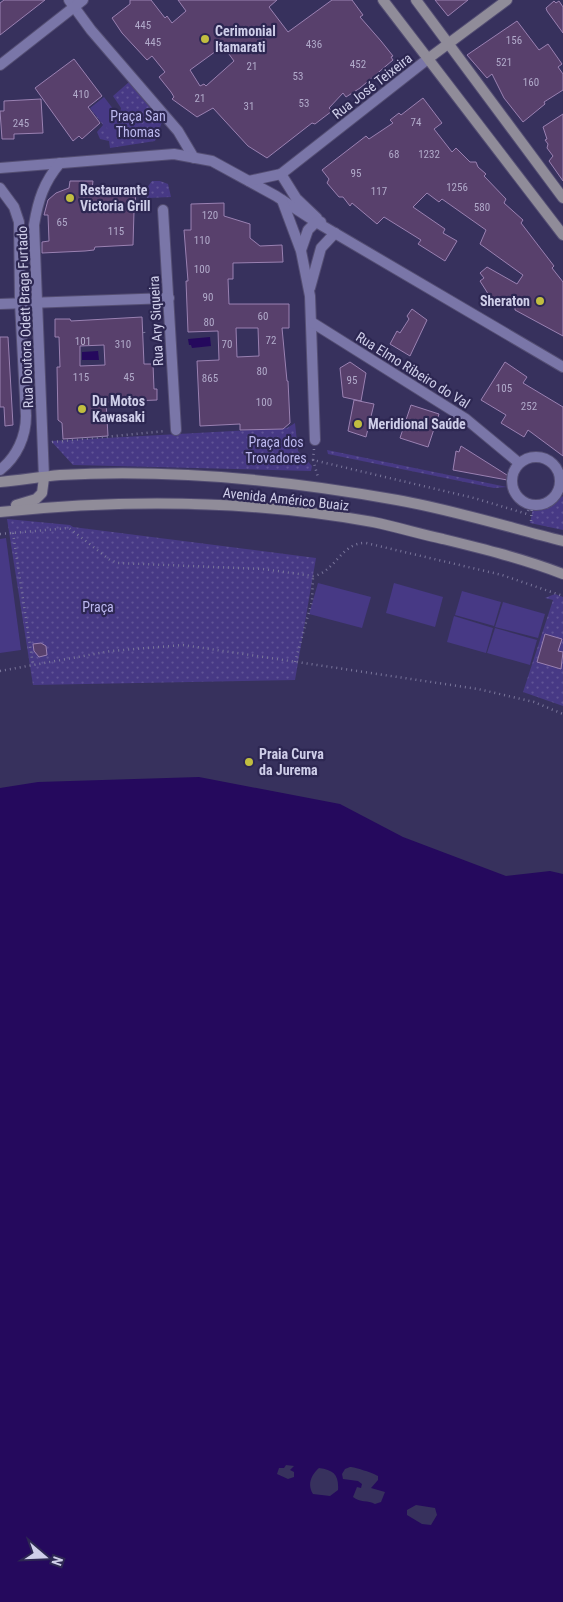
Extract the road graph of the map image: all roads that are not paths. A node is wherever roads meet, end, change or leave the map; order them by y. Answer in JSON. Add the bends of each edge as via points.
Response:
{"nodes":[{"id":1,"x":383,"y":0,"type":"edge"},
{"id":2,"x":416,"y":0,"type":"edge"},
{"id":3,"x":507,"y":0,"type":"edge"},
{"id":4,"x":76,"y":2,"type":"edge"},
{"id":5,"x":450,"y":44,"type":"junction"},
{"id":6,"x":429,"y":58,"type":"junction"},
{"id":7,"x":0,"y":65,"type":"edge"},
{"id":8,"x":194,"y":158,"type":"junction"},
{"id":9,"x":60,"y":163,"type":"junction"},
{"id":10,"x":0,"y":168,"type":"edge"},
{"id":11,"x":281,"y":174,"type":"junction"},
{"id":12,"x":249,"y":180,"type":"junction"},
{"id":13,"x":0,"y":188,"type":"edge"},
{"id":14,"x":563,"y":198,"type":"edge"},
{"id":15,"x":282,"y":200,"type":"junction"},
{"id":16,"x":163,"y":210,"type":"dead end"},
{"id":17,"x":318,"y":222,"type":"junction"},
{"id":18,"x":335,"y":233,"type":"junction"},
{"id":19,"x":563,"y":235,"type":"edge"},
{"id":20,"x":301,"y":251,"type":"junction"},
{"id":21,"x":309,"y":291,"type":"junction"},
{"id":22,"x":169,"y":298,"type":"junction"},
{"id":23,"x":37,"y":302,"type":"junction"},
{"id":24,"x":20,"y":303,"type":"junction"},
{"id":25,"x":0,"y":304,"type":"edge"},
{"id":26,"x":313,"y":323,"type":"junction"},
{"id":27,"x":563,"y":367,"type":"edge"},
{"id":28,"x":176,"y":430,"type":"road end"},
{"id":29,"x":315,"y":440,"type":"road end"},
{"id":30,"x":515,"y":462,"type":"junction"},
{"id":31,"x":0,"y":470,"type":"edge"},
{"id":32,"x":44,"y":478,"type":"junction"},
{"id":33,"x":0,"y":482,"type":"edge"},
{"id":34,"x":0,"y":510,"type":"edge"},
{"id":35,"x":563,"y":541,"type":"edge"},
{"id":36,"x":563,"y":574,"type":"edge"}],
"edges":[{"from":1,"to":6,"type":"main road"},
{"from":2,"to":5,"type":"main road"},
{"from":3,"to":5,"type":"main road","name":"Rua José Teixeira"},
{"from":4,"to":7,"type":"street"},
{"from":4,"to":8,"type":"street","via":[[91,30],[178,131]]},
{"from":5,"to":6,"type":"main road","name":"Rua José Teixeira"},
{"from":5,"to":14,"type":"main road"},
{"from":6,"to":11,"type":"street","name":"Rua José Teixeira"},
{"from":6,"to":19,"type":"main road"},
{"from":8,"to":9,"type":"street","via":[[174,154]]},
{"from":8,"to":12,"type":"street","via":[[212,161]]},
{"from":9,"to":10,"type":"street"},
{"from":9,"to":23,"type":"street","name":"Rua Doutora Odett Braga Furtado","via":[[49,176],[39,197],[34,225]]},
{"from":11,"to":12,"type":"street","name":"Rua José Teixeira"},
{"from":11,"to":17,"type":"street","via":[[296,198]]},
{"from":12,"to":15,"type":"street"},
{"from":13,"to":24,"type":"street","name":"Rua Doutora Odett Braga Furtado","via":[[14,207],[19,222]]},
{"from":15,"to":17,"type":"street"},
{"from":15,"to":20,"type":"street"},
{"from":16,"to":22,"type":"street","name":"Rua Ary Siqueira"},
{"from":17,"to":18,"type":"street"},
{"from":17,"to":20,"type":"street","via":[[308,230]]},
{"from":18,"to":21,"type":"street","via":[[321,248]]},
{"from":18,"to":27,"type":"street"},
{"from":20,"to":21,"type":"street"},
{"from":21,"to":26,"type":"street"},
{"from":22,"to":23,"type":"street"},
{"from":22,"to":28,"type":"street","name":"Rua Ary Siqueira"},
{"from":23,"to":24,"type":"street"},
{"from":23,"to":32,"type":"street","name":"Rua Doutora Odett Braga Furtado"},
{"from":24,"to":25,"type":"street"},
{"from":24,"to":31,"type":"street","name":"Rua Doutora Odett Braga Furtado","via":[[26,431],[16,453]]},
{"from":26,"to":29,"type":"street"},
{"from":26,"to":30,"type":"street","name":"Rua Elmo Ribeiro do Val","via":[[466,419]]},
{"from":30,"to":30,"type":"street","via":[[542,457],[555,467],[560,482],[554,497],[532,505],[519,498],[514,492],[512,477]]},
{"from":32,"to":33,"type":"main road","name":"Avenida Américo Buaiz"},
{"from":32,"to":34,"type":"main road","via":[[42,493],[36,499]]},
{"from":32,"to":35,"type":"main road","name":"Avenida Américo Buaiz","via":[[59,475],[168,475],[321,488],[399,500]]},
{"from":34,"to":36,"type":"main road","name":"Avenida Américo Buaiz","via":[[72,504],[269,508],[375,523],[499,553]]}]}
